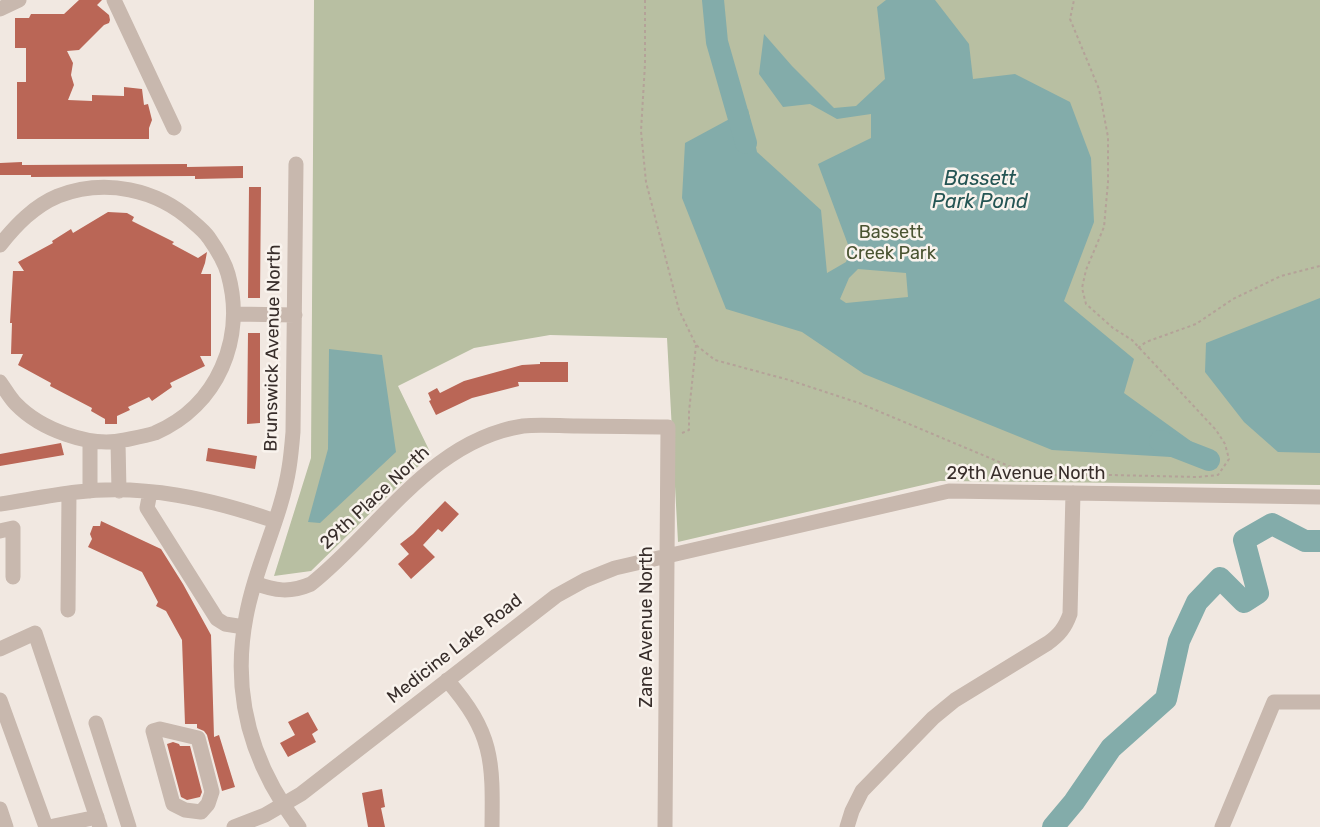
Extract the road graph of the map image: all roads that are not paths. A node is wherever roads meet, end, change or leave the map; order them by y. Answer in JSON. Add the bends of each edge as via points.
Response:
{"nodes":[{"id":1,"x":19,"y":0,"type":"edge"},
{"id":2,"x":114,"y":0,"type":"edge"},
{"id":3,"x":0,"y":9,"type":"edge"},
{"id":4,"x":174,"y":128,"type":"dead end"},
{"id":5,"x":296,"y":164,"type":"dead end"},
{"id":6,"x":0,"y":245,"type":"edge"},
{"id":7,"x":235,"y":314,"type":"junction"},
{"id":8,"x":295,"y":315,"type":"junction"},
{"id":9,"x":0,"y":382,"type":"edge"},
{"id":10,"x":668,"y":433,"type":"joint"},
{"id":11,"x":90,"y":441,"type":"junction"},
{"id":12,"x":118,"y":442,"type":"junction"},
{"id":13,"x":90,"y":491,"type":"junction"},
{"id":14,"x":119,"y":491,"type":"junction"},
{"id":15,"x":150,"y":492,"type":"junction"},
{"id":16,"x":69,"y":493,"type":"junction"},
{"id":17,"x":1073,"y":493,"type":"junction"},
{"id":18,"x":1320,"y":497,"type":"edge"},
{"id":19,"x":5,"y":503,"type":"edge"},
{"id":20,"x":275,"y":521,"type":"junction"},
{"id":21,"x":7,"y":529,"type":"edge"},
{"id":22,"x":667,"y":556,"type":"junction"},
{"id":23,"x":13,"y":577,"type":"dead end"},
{"id":24,"x":255,"y":583,"type":"junction"},
{"id":25,"x":68,"y":610,"type":"dead end"},
{"id":26,"x":244,"y":627,"type":"junction"},
{"id":27,"x":0,"y":649,"type":"edge"},
{"id":28,"x":447,"y":680,"type":"junction"},
{"id":29,"x":0,"y":700,"type":"edge"},
{"id":30,"x":1320,"y":702,"type":"edge"},
{"id":31,"x":96,"y":723,"type":"dead end"},
{"id":32,"x":283,"y":805,"type":"junction"},
{"id":33,"x":0,"y":809,"type":"edge"},
{"id":34,"x":203,"y":820,"type":"edge"},
{"id":35,"x":99,"y":822,"type":"edge"},
{"id":36,"x":6,"y":827,"type":"edge"},
{"id":37,"x":48,"y":827,"type":"edge"},
{"id":38,"x":129,"y":827,"type":"edge"},
{"id":39,"x":234,"y":827,"type":"edge"},
{"id":40,"x":299,"y":827,"type":"edge"},
{"id":41,"x":492,"y":827,"type":"edge"},
{"id":42,"x":665,"y":827,"type":"edge"},
{"id":43,"x":846,"y":827,"type":"edge"},
{"id":44,"x":1222,"y":827,"type":"edge"}],
"edges":[{"from":1,"to":3,"type":"street"},
{"from":2,"to":4,"type":"street"},
{"from":5,"to":8,"type":"street","name":"Brunswick Avenue North"},
{"from":6,"to":7,"type":"street","via":[[22,218],[57,196],[98,187],[140,190],[178,208],[208,236],[228,273]]},
{"from":7,"to":8,"type":"street"},
{"from":7,"to":12,"type":"street","via":[[230,351],[213,385],[188,413],[155,433]]},
{"from":8,"to":20,"type":"street","name":"Brunswick Avenue North","via":[[290,468]]},
{"from":9,"to":11,"type":"street","via":[[16,405],[50,429]]},
{"from":10,"to":22,"type":"street","name":"Zane Avenue North"},
{"from":10,"to":24,"type":"street","name":"29th Place North","via":[[524,426],[497,432],[473,441],[428,472],[311,584],[285,591]]},
{"from":11,"to":12,"type":"street"},
{"from":11,"to":13,"type":"street"},
{"from":12,"to":14,"type":"street"},
{"from":13,"to":14,"type":"street"},
{"from":13,"to":16,"type":"street"},
{"from":14,"to":15,"type":"street"},
{"from":15,"to":20,"type":"street","via":[[228,505]]},
{"from":15,"to":26,"type":"street","via":[[147,508],[217,619]]},
{"from":16,"to":19,"type":"street"},
{"from":16,"to":25,"type":"street"},
{"from":17,"to":18,"type":"street","name":"29th Avenue North"},
{"from":17,"to":22,"type":"street","name":"29th Avenue North","via":[[949,491]]},
{"from":17,"to":43,"type":"street","via":[[1070,614],[1065,626],[1048,643],[955,700],[933,718],[862,791]]},
{"from":19,"to":21,"type":"street"},
{"from":20,"to":24,"type":"street","name":"Brunswick Avenue North"},
{"from":21,"to":23,"type":"street"},
{"from":22,"to":28,"type":"street","name":"Medicine Lake Road","via":[[615,568],[556,596]]},
{"from":22,"to":42,"type":"street","name":"Zane Avenue North"},
{"from":24,"to":26,"type":"street","name":"Brunswick Avenue North"},
{"from":26,"to":32,"type":"street","name":"Brunswick Avenue North","via":[[241,687],[247,722],[257,756]]},
{"from":27,"to":35,"type":"street","via":[[35,633]]},
{"from":28,"to":32,"type":"street","name":"Medicine Lake Road"},
{"from":28,"to":41,"type":"street","via":[[474,714],[485,736],[493,784]]},
{"from":29,"to":37,"type":"street"},
{"from":30,"to":44,"type":"street","via":[[1274,702]]},
{"from":31,"to":38,"type":"street"},
{"from":32,"to":39,"type":"street","name":"Medicine Lake Road"},
{"from":32,"to":40,"type":"street"},
{"from":33,"to":36,"type":"street"},
{"from":34,"to":34,"type":"street","via":[[212,792],[198,738],[160,729],[153,731],[173,804]]},
{"from":35,"to":37,"type":"street"}]}
